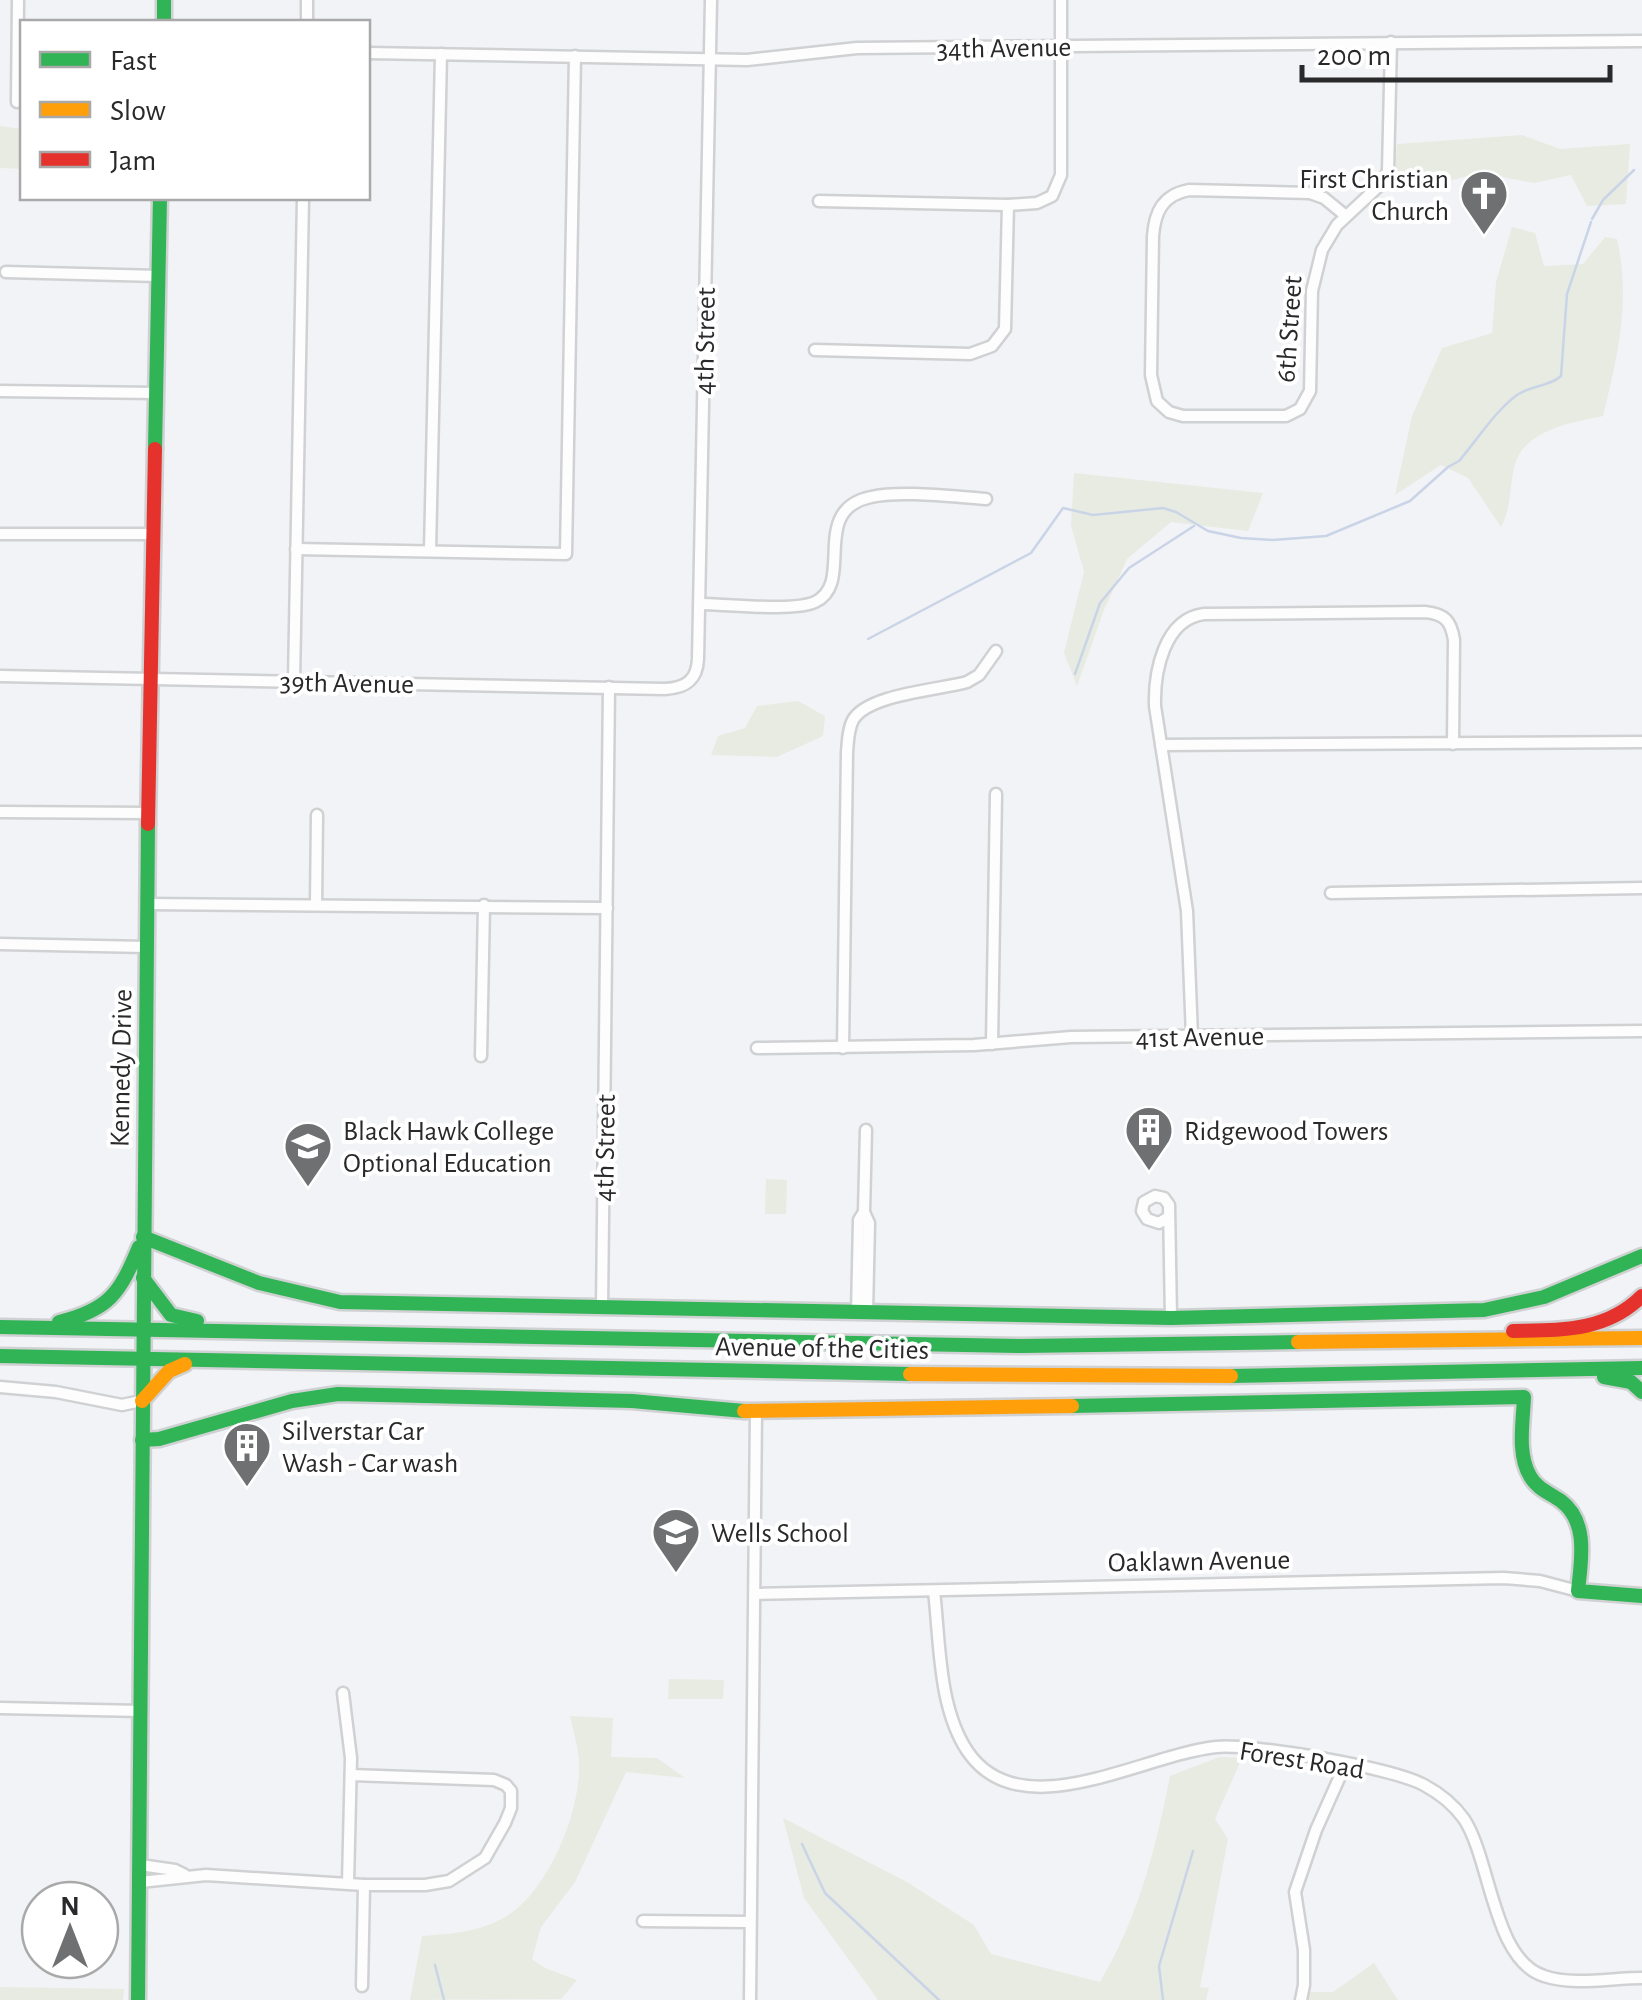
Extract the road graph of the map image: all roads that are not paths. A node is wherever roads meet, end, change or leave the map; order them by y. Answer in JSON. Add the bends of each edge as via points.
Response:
{"nodes":[{"id":1,"x":18,"y":0,"type":"edge"},
{"id":2,"x":711,"y":0,"type":"edge"},
{"id":3,"x":1061,"y":0,"type":"edge"},
{"id":4,"x":1642,"y":41,"type":"edge"},
{"id":5,"x":1391,"y":42,"type":"junction"},
{"id":6,"x":1061,"y":46,"type":"junction"},
{"id":7,"x":370,"y":53,"type":"edge"},
{"id":8,"x":440,"y":54,"type":"junction"},
{"id":9,"x":575,"y":56,"type":"junction"},
{"id":10,"x":710,"y":59,"type":"junction"},
{"id":11,"x":16,"y":102,"type":"dead end"},
{"id":12,"x":160,"y":200,"type":"edge"},
{"id":13,"x":303,"y":200,"type":"edge"},
{"id":14,"x":819,"y":202,"type":"dead end"},
{"id":15,"x":1008,"y":205,"type":"junction"},
{"id":16,"x":1346,"y":216,"type":"junction"},
{"id":17,"x":6,"y":272,"type":"dead end"},
{"id":18,"x":158,"y":276,"type":"junction"},
{"id":19,"x":815,"y":350,"type":"dead end"},
{"id":20,"x":0,"y":392,"type":"edge"},
{"id":21,"x":156,"y":392,"type":"junction"},
{"id":22,"x":986,"y":499,"type":"dead end"},
{"id":23,"x":0,"y":534,"type":"edge"},
{"id":24,"x":154,"y":534,"type":"junction"},
{"id":25,"x":296,"y":549,"type":"junction"},
{"id":26,"x":430,"y":550,"type":"junction"},
{"id":27,"x":700,"y":604,"type":"junction"},
{"id":28,"x":996,"y":650,"type":"dead end"},
{"id":29,"x":0,"y":676,"type":"edge"},
{"id":30,"x":150,"y":678,"type":"junction"},
{"id":31,"x":294,"y":681,"type":"junction"},
{"id":32,"x":691,"y":681,"type":"joint"},
{"id":33,"x":609,"y":688,"type":"junction"},
{"id":34,"x":1642,"y":742,"type":"edge"},
{"id":35,"x":1453,"y":744,"type":"junction"},
{"id":36,"x":1161,"y":745,"type":"junction"},
{"id":37,"x":996,"y":794,"type":"dead end"},
{"id":38,"x":0,"y":812,"type":"edge"},
{"id":39,"x":148,"y":813,"type":"junction"},
{"id":40,"x":317,"y":815,"type":"dead end"},
{"id":41,"x":1642,"y":888,"type":"edge"},
{"id":42,"x":1332,"y":893,"type":"dead end"},
{"id":43,"x":147,"y":904,"type":"junction"},
{"id":44,"x":316,"y":905,"type":"junction"},
{"id":45,"x":484,"y":906,"type":"junction"},
{"id":46,"x":607,"y":908,"type":"junction"},
{"id":47,"x":0,"y":944,"type":"edge"},
{"id":48,"x":146,"y":947,"type":"junction"},
{"id":49,"x":1642,"y":1031,"type":"edge"},
{"id":50,"x":1192,"y":1036,"type":"junction"},
{"id":51,"x":992,"y":1044,"type":"junction"},
{"id":52,"x":758,"y":1048,"type":"dead end"},
{"id":53,"x":843,"y":1048,"type":"junction"},
{"id":54,"x":481,"y":1056,"type":"dead end"},
{"id":55,"x":866,"y":1130,"type":"dead end"},
{"id":56,"x":1167,"y":1218,"type":"dead end"},
{"id":57,"x":142,"y":1237,"type":"junction"},
{"id":58,"x":1642,"y":1256,"type":"edge"},
{"id":59,"x":143,"y":1278,"type":"junction"},
{"id":60,"x":1642,"y":1296,"type":"edge"},
{"id":61,"x":602,"y":1308,"type":"junction"},
{"id":62,"x":862,"y":1313,"type":"junction"},
{"id":63,"x":1171,"y":1318,"type":"junction"},
{"id":64,"x":7,"y":1327,"type":"edge"},
{"id":65,"x":142,"y":1329,"type":"junction"},
{"id":66,"x":402,"y":1334,"type":"junction"},
{"id":67,"x":1642,"y":1338,"type":"edge"},
{"id":68,"x":1379,"y":1342,"type":"junction"},
{"id":69,"x":0,"y":1356,"type":"edge"},
{"id":70,"x":142,"y":1359,"type":"junction"},
{"id":71,"x":200,"y":1360,"type":"junction"},
{"id":72,"x":1642,"y":1368,"type":"edge"},
{"id":73,"x":1463,"y":1371,"type":"junction"},
{"id":74,"x":0,"y":1387,"type":"edge"},
{"id":75,"x":1642,"y":1392,"type":"edge"},
{"id":76,"x":141,"y":1401,"type":"junction"},
{"id":77,"x":756,"y":1412,"type":"junction"},
{"id":78,"x":142,"y":1440,"type":"junction"},
{"id":79,"x":934,"y":1591,"type":"junction"},
{"id":80,"x":1578,"y":1591,"type":"junction"},
{"id":81,"x":755,"y":1594,"type":"junction"},
{"id":82,"x":1642,"y":1596,"type":"edge"},
{"id":83,"x":343,"y":1693,"type":"dead end"},
{"id":84,"x":0,"y":1708,"type":"edge"},
{"id":85,"x":141,"y":1710,"type":"junction"},
{"id":86,"x":1344,"y":1765,"type":"junction"},
{"id":87,"x":350,"y":1775,"type":"junction"},
{"id":88,"x":140,"y":1865,"type":"junction"},
{"id":89,"x":186,"y":1875,"type":"junction"},
{"id":90,"x":140,"y":1882,"type":"junction"},
{"id":91,"x":348,"y":1884,"type":"junction"},
{"id":92,"x":364,"y":1884,"type":"junction"},
{"id":93,"x":643,"y":1921,"type":"dead end"},
{"id":94,"x":750,"y":1922,"type":"junction"},
{"id":95,"x":1642,"y":1978,"type":"edge"},
{"id":96,"x":362,"y":1986,"type":"dead end"},
{"id":97,"x":138,"y":2000,"type":"edge"},
{"id":98,"x":750,"y":2000,"type":"edge"},
{"id":99,"x":1300,"y":2000,"type":"edge"}],
"edges":[{"from":1,"to":11,"type":"street"},
{"from":2,"to":10,"type":"street","name":"4th Street"},
{"from":3,"to":6,"type":"street"},
{"from":4,"to":5,"type":"street","name":"34th Avenue"},
{"from":5,"to":6,"type":"street","name":"34th Avenue"},
{"from":5,"to":16,"type":"street","name":"6th Street","via":[[1388,170]]},
{"from":6,"to":10,"type":"street","name":"34th Avenue","via":[[857,48]]},
{"from":6,"to":15,"type":"street","via":[[1061,175],[1052,196]]},
{"from":7,"to":8,"type":"street","name":"34th Avenue"},
{"from":8,"to":9,"type":"street","name":"34th Avenue"},
{"from":8,"to":26,"type":"street"},
{"from":9,"to":10,"type":"street","name":"34th Avenue"},
{"from":9,"to":26,"type":"street","via":[[566,554]]},
{"from":10,"to":27,"type":"street","name":"4th Street"},
{"from":12,"to":18,"type":"street","name":"Kennedy Drive"},
{"from":13,"to":25,"type":"street"},
{"from":14,"to":15,"type":"street"},
{"from":15,"to":19,"type":"street","via":[[998,342],[970,354]]},
{"from":16,"to":16,"type":"street","name":"6th Street","via":[[1317,265],[1304,405],[1275,417],[1194,417],[1175,415],[1157,400],[1151,376],[1153,236],[1162,204],[1190,190],[1299,192],[1324,198]]},
{"from":17,"to":18,"type":"street"},
{"from":18,"to":21,"type":"street","name":"Kennedy Drive"},
{"from":20,"to":21,"type":"street"},
{"from":21,"to":24,"type":"street","name":"Kennedy Drive"},
{"from":22,"to":27,"type":"street","via":[[863,500],[835,529],[832,582],[820,600],[798,606]]},
{"from":23,"to":24,"type":"street"},
{"from":24,"to":30,"type":"street","name":"Kennedy Drive"},
{"from":25,"to":26,"type":"street"},
{"from":25,"to":31,"type":"street"},
{"from":27,"to":32,"type":"street","name":"4th Street","via":[[698,670]]},
{"from":28,"to":53,"type":"street","via":[[973,679],[870,705],[851,724]]},
{"from":29,"to":30,"type":"street","name":"39th Avenue"},
{"from":30,"to":31,"type":"street","name":"39th Avenue"},
{"from":30,"to":39,"type":"street","name":"Kennedy Drive"},
{"from":31,"to":33,"type":"street","name":"39th Avenue"},
{"from":32,"to":33,"type":"street","name":"39th Avenue","via":[[674,689]]},
{"from":33,"to":46,"type":"street","name":"4th Street"},
{"from":34,"to":35,"type":"street"},
{"from":35,"to":36,"type":"street"},
{"from":35,"to":36,"type":"street","via":[[1454,640],[1446,618],[1425,612],[1186,618],[1156,675]]},
{"from":36,"to":50,"type":"street","via":[[1187,911]]},
{"from":37,"to":51,"type":"street"},
{"from":38,"to":39,"type":"street"},
{"from":39,"to":43,"type":"street","name":"Kennedy Drive"},
{"from":40,"to":44,"type":"street"},
{"from":41,"to":42,"type":"street"},
{"from":43,"to":44,"type":"street"},
{"from":43,"to":48,"type":"street","name":"Kennedy Drive"},
{"from":44,"to":45,"type":"street"},
{"from":45,"to":46,"type":"street"},
{"from":45,"to":54,"type":"street"},
{"from":46,"to":61,"type":"street","name":"4th Street"},
{"from":47,"to":48,"type":"street"},
{"from":48,"to":57,"type":"street","name":"Kennedy Drive"},
{"from":49,"to":50,"type":"street","name":"41st Avenue"},
{"from":50,"to":51,"type":"street","name":"41st Avenue"},
{"from":51,"to":53,"type":"street","name":"41st Avenue"},
{"from":52,"to":53,"type":"street","name":"41st Avenue"},
{"from":55,"to":62,"type":"street"},
{"from":56,"to":63,"type":"street"},
{"from":57,"to":59,"type":"street","name":"Kennedy Drive"},
{"from":57,"to":61,"type":"street","name":"Avenue of the Cities","via":[[259,1283],[329,1301]]},
{"from":57,"to":64,"type":"street","via":[[117,1296],[96,1313]]},
{"from":58,"to":63,"type":"street","name":"Avenue of the Cities","via":[[1501,1308]]},
{"from":59,"to":65,"type":"street","name":"Kennedy Drive"},
{"from":59,"to":66,"type":"street","via":[[182,1320]]},
{"from":60,"to":68,"type":"street","via":[[1616,1318],[1593,1326]]},
{"from":61,"to":62,"type":"street","name":"Avenue of the Cities"},
{"from":62,"to":63,"type":"street","name":"Avenue of the Cities"},
{"from":64,"to":65,"type":"street","name":"Avenue of the Cities"},
{"from":65,"to":66,"type":"street","name":"Avenue of the Cities"},
{"from":65,"to":70,"type":"street","name":"Kennedy Drive"},
{"from":66,"to":68,"type":"street","name":"Avenue of the Cities","via":[[1003,1346]]},
{"from":67,"to":68,"type":"street","name":"Avenue of the Cities"},
{"from":69,"to":70,"type":"street","name":"Avenue of the Cities"},
{"from":70,"to":71,"type":"street","name":"Avenue of the Cities"},
{"from":70,"to":76,"type":"street","name":"Kennedy Drive"},
{"from":71,"to":73,"type":"street","name":"Avenue of the Cities","via":[[1011,1376]]},
{"from":71,"to":76,"type":"street","via":[[168,1371]]},
{"from":72,"to":73,"type":"street","name":"Avenue of the Cities"},
{"from":73,"to":75,"type":"street","via":[[1612,1377]]},
{"from":74,"to":76,"type":"street","via":[[122,1405]]},
{"from":76,"to":78,"type":"street","name":"Kennedy Drive"},
{"from":77,"to":78,"type":"street","via":[[632,1401],[338,1394]]},
{"from":77,"to":80,"type":"street","via":[[1524,1397],[1527,1469],[1579,1524]]},
{"from":77,"to":81,"type":"street"},
{"from":78,"to":85,"type":"street","name":"Kennedy Drive"},
{"from":79,"to":80,"type":"street","name":"Oaklawn Avenue","via":[[1504,1578]]},
{"from":79,"to":81,"type":"street","name":"Oaklawn Avenue"},
{"from":79,"to":86,"type":"street","name":"Forest Road","via":[[950,1711],[969,1754],[996,1779],[1052,1789],[1222,1746]]},
{"from":80,"to":82,"type":"street","name":"Oaklawn Avenue"},
{"from":81,"to":94,"type":"street"},
{"from":83,"to":87,"type":"street"},
{"from":84,"to":85,"type":"street"},
{"from":85,"to":88,"type":"street","name":"Kennedy Drive"},
{"from":86,"to":95,"type":"street","name":"Forest Road","via":[[1403,1776],[1462,1815],[1510,1944],[1528,1969],[1555,1979]]},
{"from":86,"to":99,"type":"street","via":[[1295,1892],[1304,1950]]},
{"from":87,"to":91,"type":"street"},
{"from":87,"to":92,"type":"street","via":[[494,1780],[506,1785],[512,1799],[494,1845],[462,1876],[438,1884]]},
{"from":88,"to":89,"type":"street"},
{"from":88,"to":90,"type":"street","name":"Kennedy Drive"},
{"from":89,"to":90,"type":"street"},
{"from":89,"to":91,"type":"street"},
{"from":90,"to":97,"type":"street","name":"Kennedy Drive"},
{"from":91,"to":92,"type":"street"},
{"from":92,"to":96,"type":"street"},
{"from":93,"to":94,"type":"street"},
{"from":94,"to":98,"type":"street"}]}
